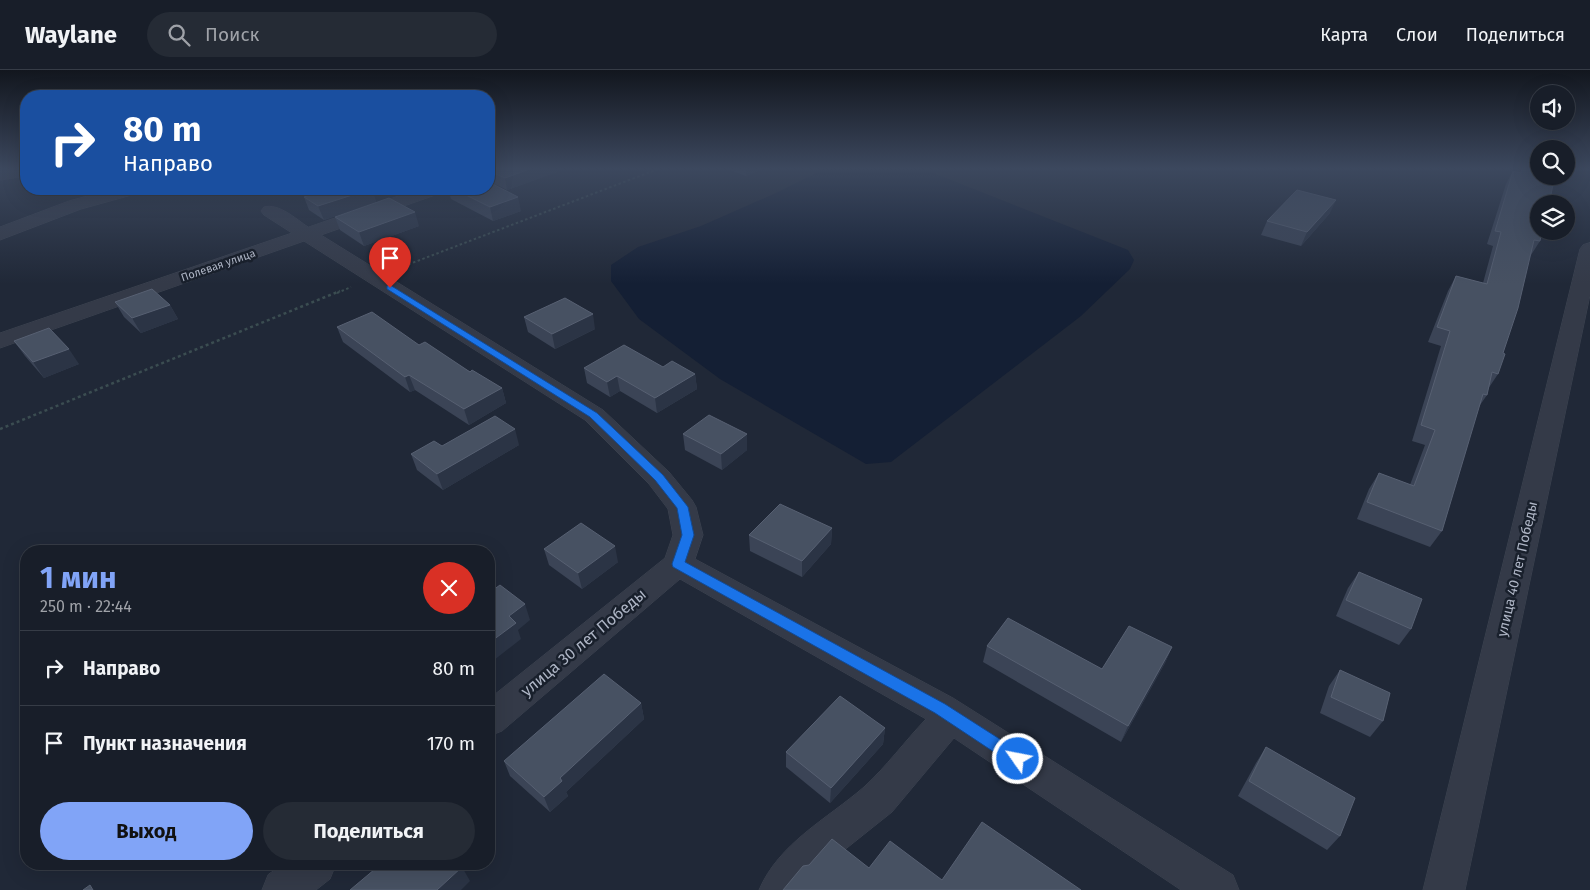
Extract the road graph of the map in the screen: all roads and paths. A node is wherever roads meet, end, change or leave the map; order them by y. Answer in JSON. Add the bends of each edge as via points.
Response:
{"nodes":[{"id":1,"x":66,"y":207,"type":"edge"},
{"id":2,"x":382,"y":207,"type":"edge"},
{"id":3,"x":558,"y":207,"type":"edge"},
{"id":4,"x":270,"y":211,"type":"dead end"},
{"id":5,"x":0,"y":234,"type":"edge"},
{"id":6,"x":305,"y":234,"type":"junction"},
{"id":7,"x":1590,"y":249,"type":"edge"},
{"id":8,"x":374,"y":278,"type":"junction"},
{"id":9,"x":0,"y":341,"type":"edge"},
{"id":10,"x":0,"y":429,"type":"edge"},
{"id":11,"x":678,"y":564,"type":"junction"},
{"id":12,"x":495,"y":715,"type":"edge"},
{"id":13,"x":951,"y":716,"type":"junction"},
{"id":14,"x":307,"y":870,"type":"edge"},
{"id":15,"x":283,"y":890,"type":"edge"},
{"id":16,"x":780,"y":890,"type":"edge"},
{"id":17,"x":1218,"y":890,"type":"edge"},
{"id":18,"x":1444,"y":890,"type":"edge"}],
"edges":[{"from":1,"to":5,"type":"street"},
{"from":2,"to":6,"type":"street","name":"Полевая улица"},
{"from":3,"to":8,"type":"path"},
{"from":4,"to":6,"type":"street"},
{"from":6,"to":8,"type":"street"},
{"from":6,"to":9,"type":"street","name":"Полевая улица"},
{"from":7,"to":18,"type":"street","name":"улица 40 лет Победы"},
{"from":8,"to":10,"type":"path"},
{"from":8,"to":11,"type":"street","via":[[594,415],[659,478],[682,507],[688,535]]},
{"from":11,"to":12,"type":"street","name":"улица 30 лет Победы"},
{"from":11,"to":13,"type":"street"},
{"from":13,"to":16,"type":"street","via":[[878,799],[819,845]]},
{"from":13,"to":17,"type":"street"},
{"from":14,"to":15,"type":"street"}]}
